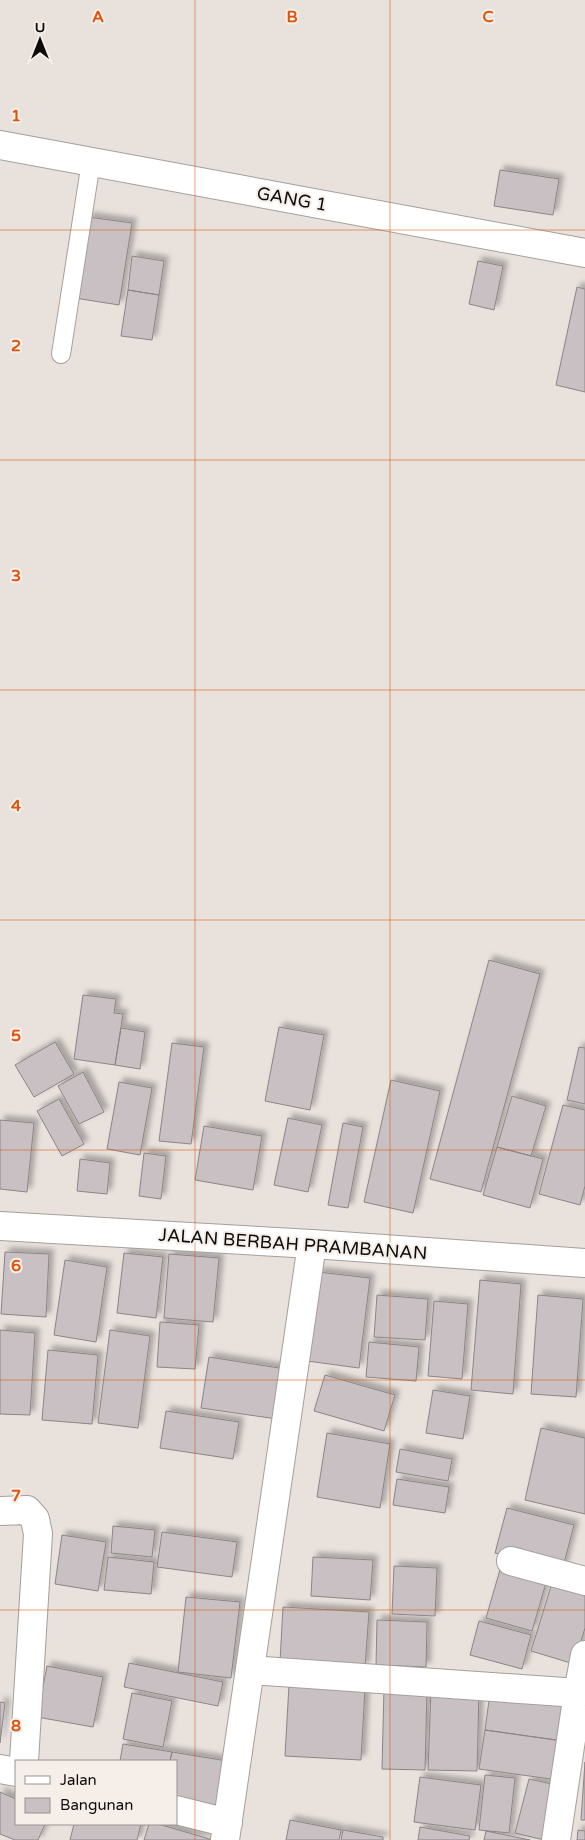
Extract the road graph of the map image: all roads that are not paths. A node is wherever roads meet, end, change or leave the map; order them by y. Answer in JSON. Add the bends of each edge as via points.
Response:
{"nodes":[{"id":1,"x":0,"y":145,"type":"edge"},
{"id":2,"x":91,"y":162,"type":"junction"},
{"id":3,"x":585,"y":253,"type":"edge"},
{"id":4,"x":61,"y":354,"type":"dead end"},
{"id":5,"x":0,"y":1226,"type":"edge"},
{"id":6,"x":312,"y":1244,"type":"junction"},
{"id":7,"x":585,"y":1263,"type":"edge"},
{"id":8,"x":0,"y":1511,"type":"edge"},
{"id":9,"x":510,"y":1562,"type":"dead end"},
{"id":10,"x":585,"y":1581,"type":"edge"},
{"id":11,"x":585,"y":1655,"type":"edge"},
{"id":12,"x":250,"y":1670,"type":"junction"},
{"id":13,"x":578,"y":1693,"type":"junction"},
{"id":14,"x":24,"y":1760,"type":"edge"},
{"id":15,"x":0,"y":1769,"type":"edge"},
{"id":16,"x":15,"y":1772,"type":"edge"},
{"id":17,"x":178,"y":1811,"type":"edge"},
{"id":18,"x":227,"y":1831,"type":"edge"},
{"id":19,"x":556,"y":1840,"type":"edge"}],
"edges":[{"from":1,"to":2,"type":"street","name":"GANG 1"},
{"from":2,"to":3,"type":"street","name":"GANG 1"},
{"from":2,"to":4,"type":"lane"},
{"from":5,"to":6,"type":"street","name":"JALAN BERBAH PRAMBANAN"},
{"from":6,"to":7,"type":"street","name":"JALAN BERBAH PRAMBANAN"},
{"from":6,"to":12,"type":"street"},
{"from":8,"to":14,"type":"street","via":[[27,1510],[35,1520],[38,1534]]},
{"from":9,"to":10,"type":"street"},
{"from":11,"to":13,"type":"street"},
{"from":12,"to":13,"type":"street"},
{"from":12,"to":18,"type":"street"},
{"from":13,"to":19,"type":"street"},
{"from":15,"to":16,"type":"street"},
{"from":17,"to":18,"type":"street"}]}
